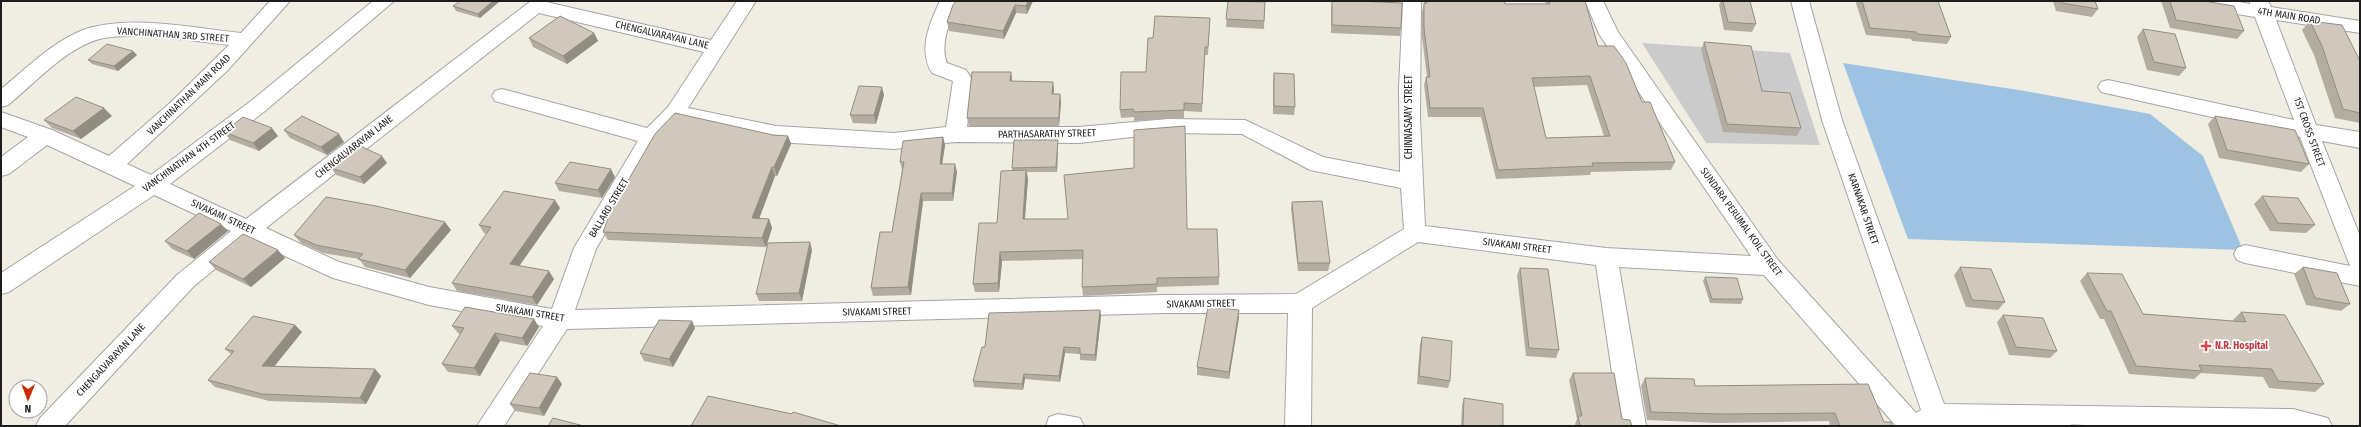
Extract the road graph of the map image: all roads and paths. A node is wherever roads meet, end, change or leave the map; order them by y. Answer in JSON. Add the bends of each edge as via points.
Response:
{"nodes":[{"id":1,"x":281,"y":1,"type":"edge"},
{"id":2,"x":385,"y":1,"type":"edge"},
{"id":3,"x":747,"y":1,"type":"edge"},
{"id":4,"x":949,"y":1,"type":"edge"},
{"id":5,"x":1412,"y":1,"type":"edge"},
{"id":6,"x":1594,"y":1,"type":"edge"},
{"id":7,"x":1800,"y":1,"type":"edge"},
{"id":8,"x":2194,"y":1,"type":"edge"},
{"id":9,"x":529,"y":3,"type":"edge"},
{"id":10,"x":2261,"y":6,"type":"edge"},
{"id":11,"x":2360,"y":27,"type":"edge"},
{"id":12,"x":246,"y":40,"type":"junction"},
{"id":13,"x":715,"y":48,"type":"junction"},
{"id":14,"x":2108,"y":88,"type":"dead end"},
{"id":15,"x":502,"y":96,"type":"dead end"},
{"id":16,"x":1,"y":100,"type":"edge"},
{"id":17,"x":675,"y":112,"type":"junction"},
{"id":18,"x":1,"y":119,"type":"edge"},
{"id":19,"x":2308,"y":131,"type":"junction"},
{"id":20,"x":956,"y":134,"type":"junction"},
{"id":21,"x":45,"y":135,"type":"junction"},
{"id":22,"x":651,"y":136,"type":"junction"},
{"id":23,"x":2360,"y":140,"type":"edge"},
{"id":24,"x":110,"y":167,"type":"junction"},
{"id":25,"x":1,"y":168,"type":"edge"},
{"id":26,"x":1410,"y":182,"type":"junction"},
{"id":27,"x":153,"y":185,"type":"junction"},
{"id":28,"x":249,"y":228,"type":"junction"},
{"id":29,"x":1415,"y":233,"type":"junction"},
{"id":30,"x":2244,"y":254,"type":"dead end"},
{"id":31,"x":1606,"y":257,"type":"junction"},
{"id":32,"x":2360,"y":263,"type":"edge"},
{"id":33,"x":1770,"y":266,"type":"junction"},
{"id":34,"x":2360,"y":277,"type":"edge"},
{"id":35,"x":1,"y":285,"type":"edge"},
{"id":36,"x":1300,"y":303,"type":"junction"},
{"id":37,"x":560,"y":320,"type":"junction"},
{"id":38,"x":1925,"y":420,"type":"edge"},
{"id":39,"x":49,"y":426,"type":"edge"},
{"id":40,"x":490,"y":426,"type":"edge"},
{"id":41,"x":1298,"y":426,"type":"edge"},
{"id":42,"x":1632,"y":426,"type":"edge"},
{"id":43,"x":1912,"y":426,"type":"edge"},
{"id":44,"x":2319,"y":426,"type":"edge"}],
"edges":[{"from":1,"to":12,"type":"street","name":"VANCHINATHAN MAIN ROAD"},
{"from":2,"to":27,"type":"street","name":"VANCHINATHAN 4TH STREET","via":[[258,106]]},
{"from":3,"to":13,"type":"street","name":"BALLARD STREET"},
{"from":4,"to":20,"type":"street","via":[[940,21],[934,57],[939,68],[959,75],[963,81]]},
{"from":5,"to":26,"type":"street","name":"CHINNASAMY STREET","via":[[1409,71]]},
{"from":6,"to":33,"type":"street","name":"SUNDARA PERUMAL KOIL STREET","via":[[1609,34]]},
{"from":7,"to":38,"type":"street","name":"KARNAKAR STREET","via":[[1832,120]]},
{"from":8,"to":10,"type":"street","name":"4TH MAIN ROAD"},
{"from":9,"to":13,"type":"street","name":"CHENGALVARAYAN LANE"},
{"from":9,"to":28,"type":"street","name":"CHENGALVARAYAN LANE"},
{"from":10,"to":11,"type":"street","name":"4TH MAIN ROAD"},
{"from":10,"to":19,"type":"street","name":"1ST CROSS STREET"},
{"from":12,"to":16,"type":"street","name":"VANCHINATHAN 3RD STREET","via":[[116,30],[90,34],[66,48]]},
{"from":12,"to":24,"type":"street","name":"VANCHINATHAN MAIN ROAD","via":[[194,93]]},
{"from":13,"to":17,"type":"street","name":"BALLARD STREET"},
{"from":14,"to":19,"type":"street"},
{"from":15,"to":22,"type":"street"},
{"from":17,"to":20,"type":"street","name":"PARTHASARATHY STREET","via":[[776,134],[894,141]]},
{"from":17,"to":22,"type":"street","name":"BALLARD STREET"},
{"from":18,"to":21,"type":"street","name":"SIVAKAMI STREET"},
{"from":19,"to":23,"type":"street"},
{"from":19,"to":32,"type":"street","name":"1ST CROSS STREET"},
{"from":20,"to":26,"type":"street","name":"PARTHASARATHY STREET","via":[[1080,136],[1167,126],[1245,127],[1318,164]]},
{"from":21,"to":24,"type":"street","name":"SIVAKAMI STREET"},
{"from":21,"to":25,"type":"street"},
{"from":22,"to":37,"type":"street","name":"BALLARD STREET","via":[[585,248]]},
{"from":24,"to":27,"type":"street","name":"SIVAKAMI STREET"},
{"from":26,"to":29,"type":"street","name":"CHINNASAMY STREET"},
{"from":27,"to":28,"type":"street","name":"SIVAKAMI STREET"},
{"from":27,"to":35,"type":"street","name":"VANCHINATHAN 4TH STREET"},
{"from":28,"to":37,"type":"street","name":"SIVAKAMI STREET","via":[[333,269],[429,296]]},
{"from":28,"to":39,"type":"street","name":"CHENGALVARAYAN LANE","via":[[185,281]]},
{"from":29,"to":31,"type":"street","name":"SIVAKAMI STREET"},
{"from":29,"to":36,"type":"street"},
{"from":30,"to":34,"type":"street"},
{"from":31,"to":33,"type":"street","name":"SIVAKAMI STREET"},
{"from":31,"to":42,"type":"street"},
{"from":33,"to":43,"type":"street","name":"SUNDARA PERUMAL KOIL STREET"},
{"from":36,"to":37,"type":"street","name":"SIVAKAMI STREET","via":[[1165,304]]},
{"from":36,"to":41,"type":"street"},
{"from":37,"to":40,"type":"street","name":"BALLARD STREET"},
{"from":38,"to":44,"type":"street","via":[[2293,420]]}]}
